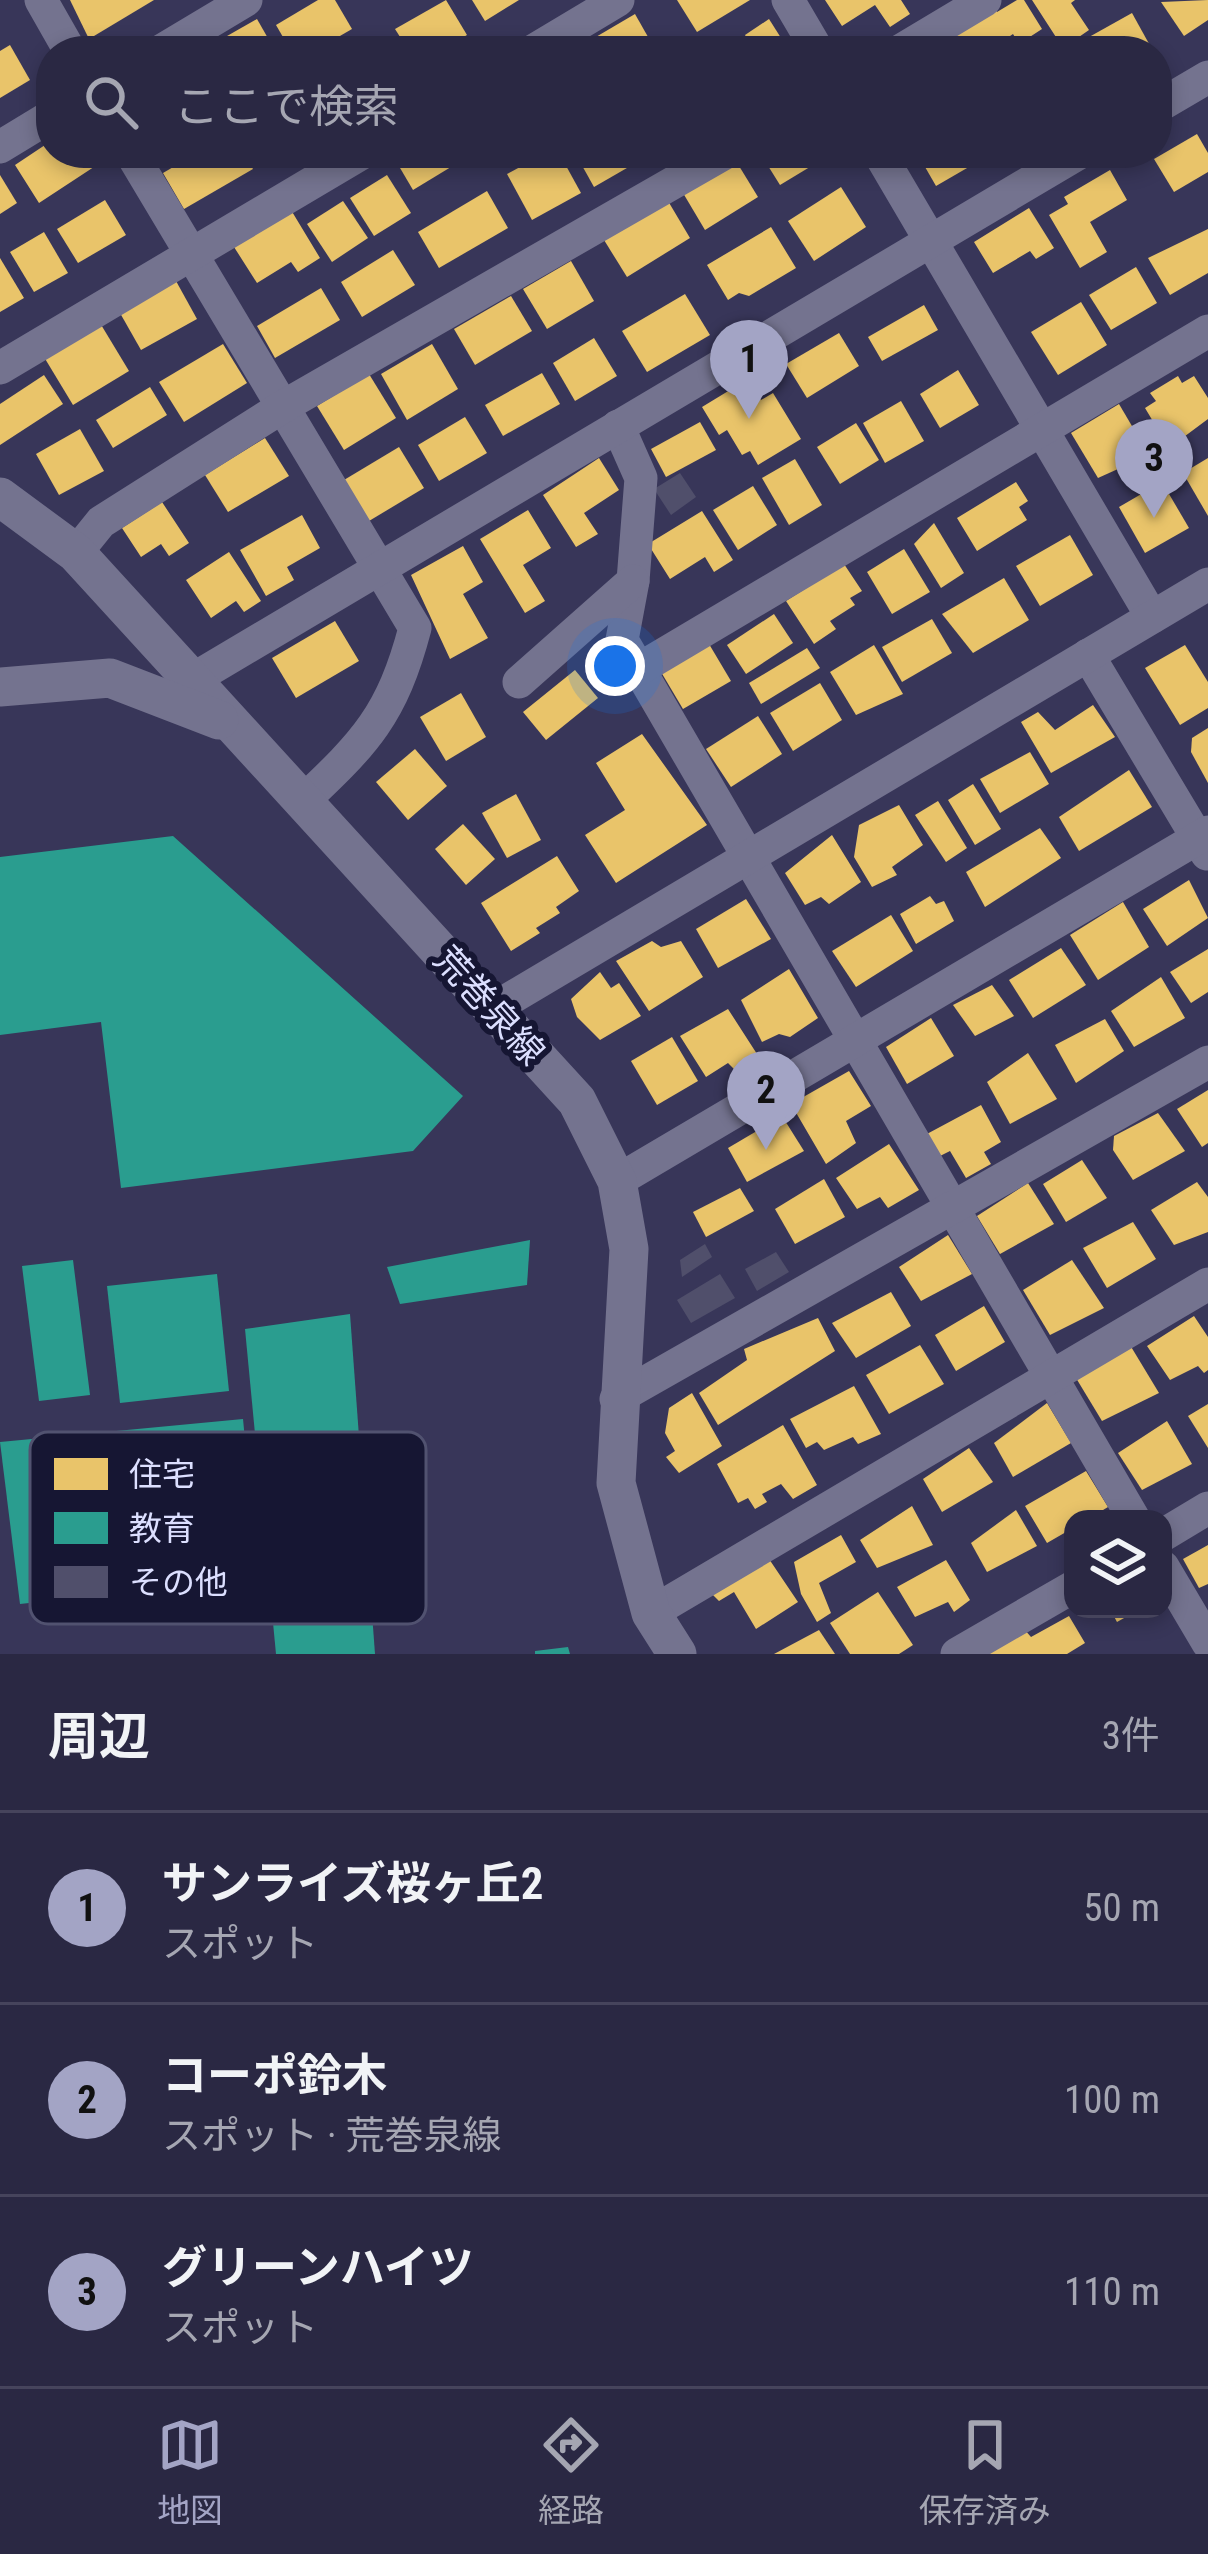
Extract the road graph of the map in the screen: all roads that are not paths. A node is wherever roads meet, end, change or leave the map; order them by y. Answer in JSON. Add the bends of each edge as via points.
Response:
{"nodes":[{"id":1,"x":41,"y":0,"type":"edge"},
{"id":2,"x":246,"y":0,"type":"edge"},
{"id":3,"x":618,"y":0,"type":"edge"},
{"id":4,"x":788,"y":0,"type":"edge"},
{"id":5,"x":985,"y":0,"type":"edge"},
{"id":6,"x":61,"y":36,"type":"edge"},
{"id":7,"x":185,"y":36,"type":"edge"},
{"id":8,"x":558,"y":36,"type":"edge"},
{"id":9,"x":809,"y":36,"type":"edge"},
{"id":10,"x":925,"y":36,"type":"edge"},
{"id":11,"x":1208,"y":77,"type":"edge"},
{"id":12,"x":1172,"y":98,"type":"edge"},
{"id":13,"x":36,"y":125,"type":"edge"},
{"id":14,"x":0,"y":147,"type":"edge"},
{"id":15,"x":139,"y":168,"type":"edge"},
{"id":16,"x":337,"y":168,"type":"edge"},
{"id":17,"x":699,"y":168,"type":"edge"},
{"id":18,"x":888,"y":168,"type":"edge"},
{"id":19,"x":1053,"y":168,"type":"edge"},
{"id":20,"x":931,"y":240,"type":"junction"},
{"id":21,"x":192,"y":254,"type":"junction"},
{"id":22,"x":1208,"y":331,"type":"edge"},
{"id":23,"x":0,"y":368,"type":"edge"},
{"id":24,"x":284,"y":406,"type":"junction"},
{"id":25,"x":618,"y":426,"type":"junction"},
{"id":26,"x":1042,"y":429,"type":"junction"},
{"id":27,"x":0,"y":497,"type":"edge"},
{"id":28,"x":76,"y":553,"type":"junction"},
{"id":29,"x":382,"y":567,"type":"junction"},
{"id":30,"x":633,"y":581,"type":"junction"},
{"id":31,"x":1208,"y":584,"type":"edge"},
{"id":32,"x":1152,"y":617,"type":"junction"},
{"id":33,"x":1088,"y":655,"type":"junction"},
{"id":34,"x":639,"y":669,"type":"junction"},
{"id":35,"x":190,"y":681,"type":"junction"},
{"id":36,"x":519,"y":682,"type":"dead end"},
{"id":37,"x":0,"y":687,"type":"edge"},
{"id":38,"x":229,"y":725,"type":"junction"},
{"id":39,"x":302,"y":803,"type":"junction"},
{"id":40,"x":1205,"y":842,"type":"edge"},
{"id":41,"x":747,"y":854,"type":"junction"},
{"id":42,"x":491,"y":1010,"type":"junction"},
{"id":43,"x":856,"y":1040,"type":"junction"},
{"id":44,"x":1208,"y":1062,"type":"edge"},
{"id":45,"x":617,"y":1181,"type":"junction"},
{"id":46,"x":954,"y":1211,"type":"junction"},
{"id":47,"x":1208,"y":1284,"type":"edge"},
{"id":48,"x":1049,"y":1377,"type":"junction"},
{"id":49,"x":616,"y":1399,"type":"junction"},
{"id":50,"x":1208,"y":1508,"type":"edge"},
{"id":51,"x":1129,"y":1510,"type":"edge"},
{"id":52,"x":1172,"y":1530,"type":"edge"},
{"id":53,"x":1172,"y":1583,"type":"edge"},
{"id":54,"x":1064,"y":1592,"type":"edge"},
{"id":55,"x":651,"y":1613,"type":"junction"},
{"id":56,"x":1208,"y":1643,"type":"edge"},
{"id":57,"x":677,"y":1654,"type":"edge"},
{"id":58,"x":957,"y":1654,"type":"edge"}],
"edges":[{"from":1,"to":6,"type":"street"},
{"from":2,"to":7,"type":"street"},
{"from":3,"to":8,"type":"street"},
{"from":4,"to":9,"type":"street"},
{"from":5,"to":10,"type":"street"},
{"from":11,"to":12,"type":"street"},
{"from":13,"to":14,"type":"street"},
{"from":15,"to":21,"type":"street"},
{"from":16,"to":21,"type":"street"},
{"from":17,"to":24,"type":"street"},
{"from":18,"to":20,"type":"street"},
{"from":19,"to":20,"type":"street"},
{"from":20,"to":25,"type":"street"},
{"from":20,"to":26,"type":"street"},
{"from":21,"to":23,"type":"street"},
{"from":21,"to":24,"type":"street"},
{"from":22,"to":26,"type":"street"},
{"from":24,"to":28,"type":"street","via":[[100,522]]},
{"from":24,"to":29,"type":"street"},
{"from":25,"to":29,"type":"street"},
{"from":25,"to":30,"type":"street","via":[[641,478]]},
{"from":26,"to":32,"type":"street"},
{"from":26,"to":34,"type":"street"},
{"from":27,"to":28,"type":"street","name":"荒巻泉線"},
{"from":28,"to":35,"type":"street","name":"荒巻泉線"},
{"from":29,"to":35,"type":"street"},
{"from":29,"to":39,"type":"street","via":[[416,628],[399,689],[363,744]]},
{"from":30,"to":34,"type":"street","via":[[622,640]]},
{"from":30,"to":36,"type":"street"},
{"from":31,"to":32,"type":"street"},
{"from":32,"to":33,"type":"street"},
{"from":33,"to":40,"type":"street"},
{"from":33,"to":41,"type":"street"},
{"from":34,"to":41,"type":"street"},
{"from":35,"to":38,"type":"street","name":"荒巻泉線"},
{"from":37,"to":38,"type":"street","via":[[110,678]]},
{"from":38,"to":39,"type":"street","name":"荒巻泉線"},
{"from":39,"to":42,"type":"street","name":"荒巻泉線"},
{"from":40,"to":43,"type":"street"},
{"from":41,"to":42,"type":"street"},
{"from":41,"to":43,"type":"street"},
{"from":42,"to":45,"type":"street","name":"荒巻泉線","via":[[578,1101]]},
{"from":43,"to":45,"type":"street"},
{"from":43,"to":46,"type":"street"},
{"from":44,"to":46,"type":"street"},
{"from":45,"to":49,"type":"street","name":"荒巻泉線","via":[[629,1249]]},
{"from":46,"to":48,"type":"street"},
{"from":46,"to":49,"type":"street"},
{"from":47,"to":48,"type":"street"},
{"from":48,"to":51,"type":"street"},
{"from":48,"to":55,"type":"street"},
{"from":49,"to":55,"type":"street","name":"荒巻泉線","via":[[616,1483]]},
{"from":50,"to":52,"type":"street"},
{"from":53,"to":56,"type":"street"},
{"from":54,"to":58,"type":"street"},
{"from":55,"to":57,"type":"street","name":"荒巻泉線"}]}
